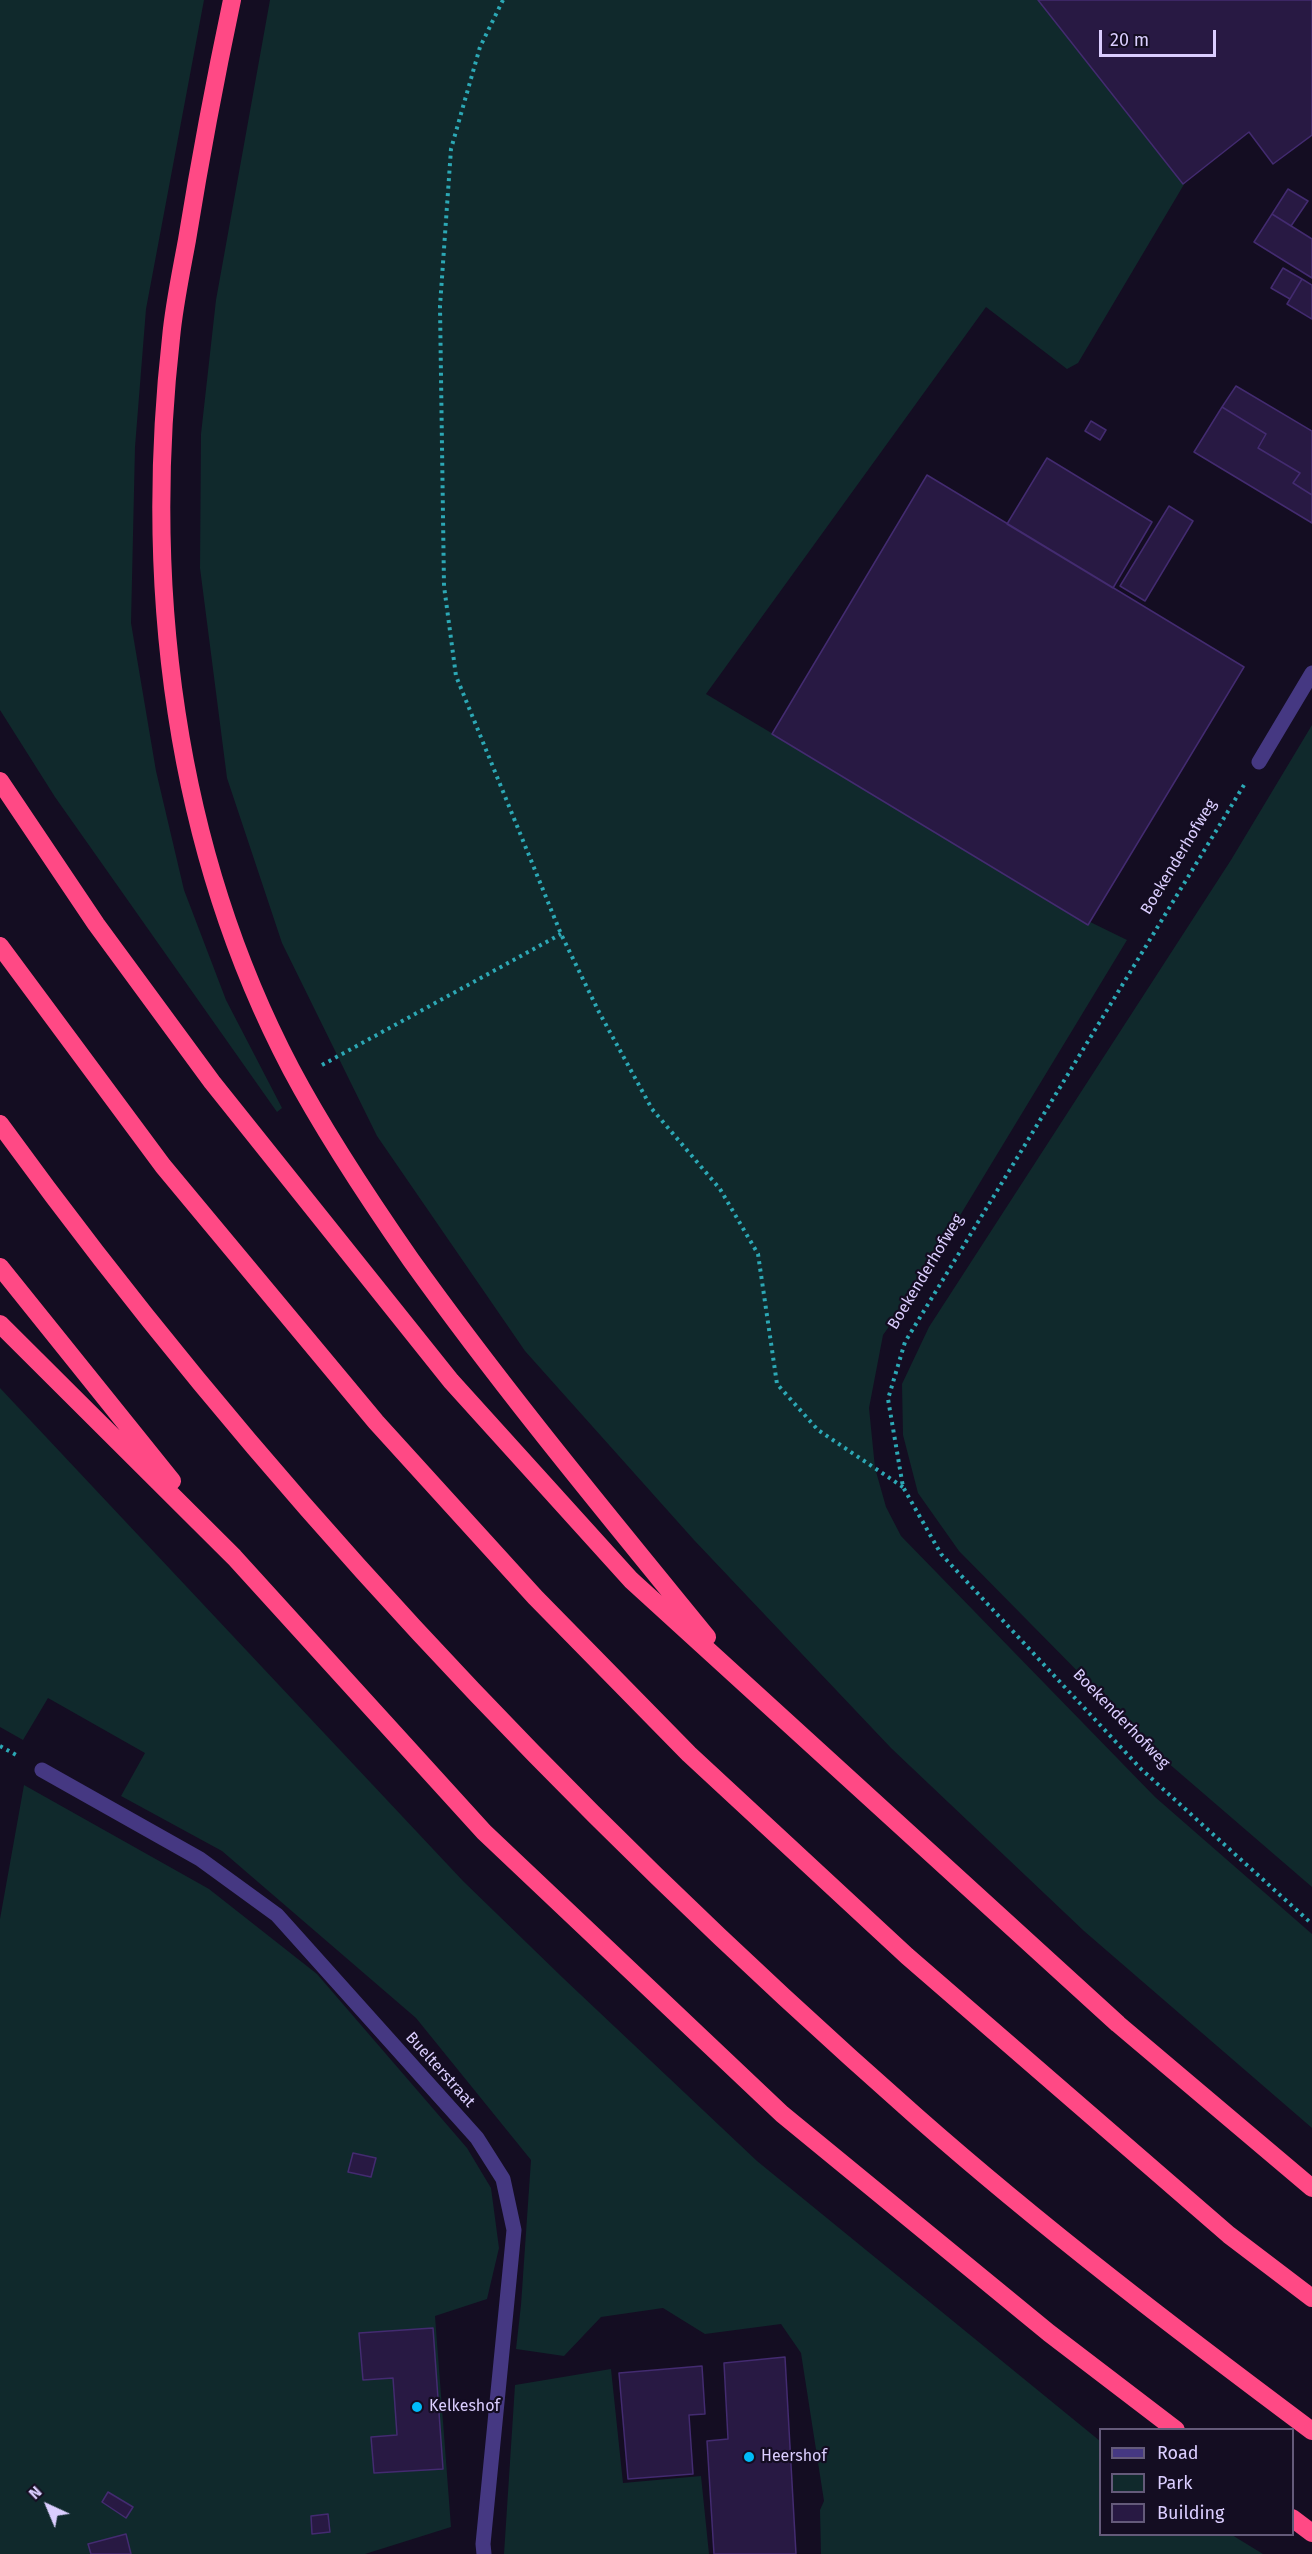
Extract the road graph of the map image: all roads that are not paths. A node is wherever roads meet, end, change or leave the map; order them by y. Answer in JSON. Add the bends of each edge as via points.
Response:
{"nodes":[{"id":1,"x":232,"y":0,"type":"edge"},
{"id":2,"x":1312,"y":673,"type":"edge"},
{"id":3,"x":1259,"y":762,"type":"road end"},
{"id":4,"x":0,"y":781,"type":"edge"},
{"id":5,"x":0,"y":946,"type":"edge"},
{"id":6,"x":0,"y":1124,"type":"edge"},
{"id":7,"x":0,"y":1268,"type":"edge"},
{"id":8,"x":0,"y":1323,"type":"edge"},
{"id":9,"x":234,"y":1557,"type":"junction"},
{"id":10,"x":747,"y":1688,"type":"junction"},
{"id":11,"x":42,"y":1770,"type":"dead end"},
{"id":12,"x":1312,"y":2188,"type":"edge"},
{"id":13,"x":1312,"y":2298,"type":"edge"},
{"id":14,"x":1173,"y":2428,"type":"edge"},
{"id":15,"x":1312,"y":2431,"type":"edge"},
{"id":16,"x":1294,"y":2519,"type":"edge"},
{"id":17,"x":1312,"y":2533,"type":"edge"},
{"id":18,"x":484,"y":2554,"type":"edge"}],
"edges":[{"from":1,"to":10,"type":"highway","via":[[208,112],[171,337],[162,459],[161,580],[171,681],[209,863],[235,946],[296,1078],[361,1188],[478,1354]]},
{"from":2,"to":3,"type":"street"},
{"from":4,"to":10,"type":"highway","via":[[96,924],[212,1082],[451,1381],[631,1580]]},
{"from":5,"to":13,"type":"highway","via":[[163,1166],[376,1422],[535,1597],[690,1754],[907,1956],[1229,2235]]},
{"from":6,"to":15,"type":"highway","via":[[73,1225],[234,1422],[420,1636],[542,1764],[678,1898],[920,2120],[1032,2214]]},
{"from":7,"to":9,"type":"highway"},
{"from":8,"to":9,"type":"highway"},
{"from":9,"to":14,"type":"highway","via":[[484,1832],[782,2114],[1049,2333]]},
{"from":10,"to":12,"type":"highway","via":[[1118,2024]]},
{"from":11,"to":18,"type":"street","name":"Buelterstraat","via":[[200,1858],[277,1915],[477,2138],[503,2179],[514,2230]]},
{"from":16,"to":17,"type":"highway"}]}
